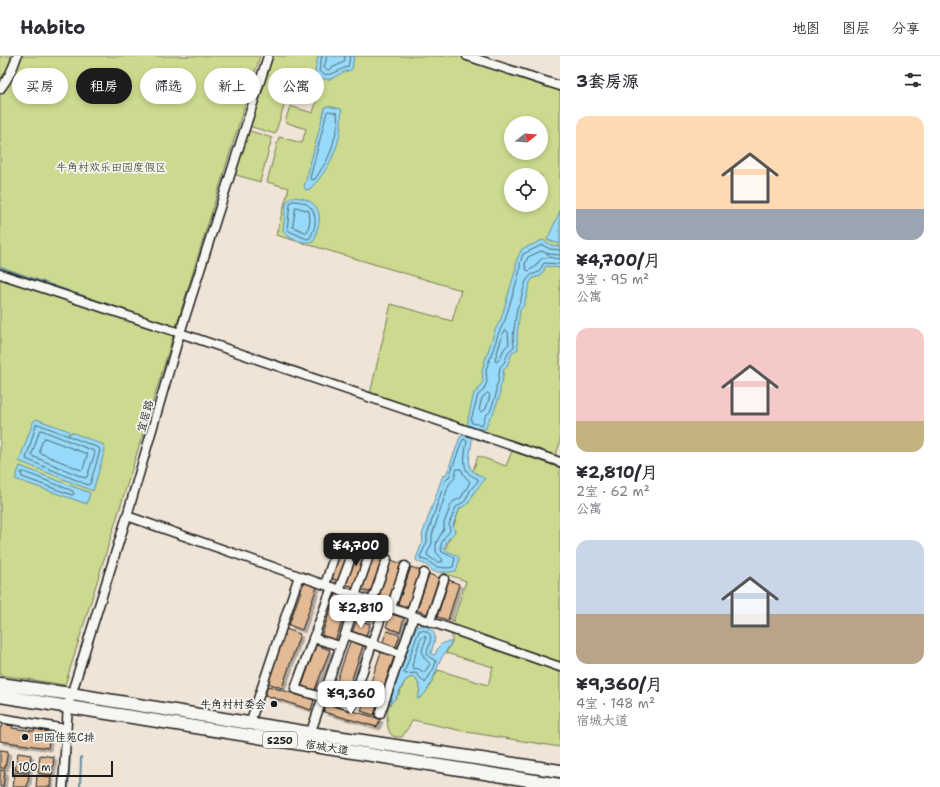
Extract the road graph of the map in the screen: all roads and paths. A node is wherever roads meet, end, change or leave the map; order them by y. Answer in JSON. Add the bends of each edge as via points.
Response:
{"nodes":[{"id":1,"x":17,"y":56,"type":"edge"},
{"id":2,"x":268,"y":56,"type":"edge"},
{"id":3,"x":467,"y":56,"type":"edge"},
{"id":4,"x":560,"y":86,"type":"edge"},
{"id":5,"x":0,"y":89,"type":"edge"},
{"id":6,"x":0,"y":274,"type":"edge"},
{"id":7,"x":180,"y":333,"type":"junction"},
{"id":8,"x":560,"y":462,"type":"edge"},
{"id":9,"x":127,"y":516,"type":"junction"},
{"id":10,"x":339,"y":541,"type":"dead end"},
{"id":11,"x":355,"y":547,"type":"dead end"},
{"id":12,"x":370,"y":553,"type":"dead end"},
{"id":13,"x":387,"y":559,"type":"dead end"},
{"id":14,"x":405,"y":566,"type":"dead end"},
{"id":15,"x":424,"y":574,"type":"dead end"},
{"id":16,"x":299,"y":576,"type":"junction"},
{"id":17,"x":444,"y":579,"type":"dead end"},
{"id":18,"x":332,"y":588,"type":"junction"},
{"id":19,"x":356,"y":596,"type":"junction"},
{"id":20,"x":372,"y":602,"type":"junction"},
{"id":21,"x":388,"y":607,"type":"junction"},
{"id":22,"x":412,"y":615,"type":"junction"},
{"id":23,"x":430,"y":621,"type":"junction"},
{"id":24,"x":345,"y":634,"type":"junction"},
{"id":25,"x":314,"y":638,"type":"junction"},
{"id":26,"x":372,"y":644,"type":"junction"},
{"id":27,"x":340,"y":646,"type":"junction"},
{"id":28,"x":401,"y":654,"type":"junction"},
{"id":29,"x":560,"y":667,"type":"edge"},
{"id":30,"x":0,"y":684,"type":"edge"},
{"id":31,"x":0,"y":696,"type":"edge"},
{"id":32,"x":322,"y":697,"type":"junction"},
{"id":33,"x":70,"y":700,"type":"junction"},
{"id":34,"x":380,"y":714,"type":"dead end"},
{"id":35,"x":0,"y":718,"type":"edge"},
{"id":36,"x":250,"y":723,"type":"junction"},
{"id":37,"x":66,"y":729,"type":"junction"},
{"id":38,"x":308,"y":739,"type":"junction"},
{"id":39,"x":560,"y":771,"type":"edge"},
{"id":40,"x":560,"y":785,"type":"edge"},
{"id":41,"x":63,"y":787,"type":"edge"}],
"edges":[{"from":1,"to":5,"type":"street","via":[[8,80]]},
{"from":2,"to":7,"type":"street","name":"宜居路"},
{"from":3,"to":4,"type":"street"},
{"from":6,"to":7,"type":"street"},
{"from":7,"to":8,"type":"street"},
{"from":7,"to":9,"type":"street","name":"宜居路"},
{"from":9,"to":16,"type":"street"},
{"from":9,"to":33,"type":"street","name":"宜居路"},
{"from":10,"to":18,"type":"street"},
{"from":11,"to":18,"type":"street"},
{"from":12,"to":19,"type":"street"},
{"from":13,"to":20,"type":"street"},
{"from":14,"to":21,"type":"street"},
{"from":15,"to":22,"type":"street"},
{"from":16,"to":18,"type":"street"},
{"from":16,"to":36,"type":"street"},
{"from":17,"to":23,"type":"street"},
{"from":18,"to":19,"type":"street"},
{"from":18,"to":25,"type":"street"},
{"from":19,"to":20,"type":"street"},
{"from":19,"to":24,"type":"street"},
{"from":20,"to":21,"type":"street"},
{"from":21,"to":22,"type":"street"},
{"from":21,"to":26,"type":"street"},
{"from":22,"to":23,"type":"street"},
{"from":22,"to":28,"type":"street"},
{"from":23,"to":29,"type":"street"},
{"from":24,"to":26,"type":"street"},
{"from":24,"to":27,"type":"street"},
{"from":25,"to":27,"type":"street"},
{"from":25,"to":32,"type":"street","via":[[295,689]]},
{"from":26,"to":28,"type":"street"},
{"from":26,"to":32,"type":"street","via":[[351,706]]},
{"from":27,"to":32,"type":"street"},
{"from":28,"to":34,"type":"street"},
{"from":30,"to":33,"type":"main road","name":"宿城大道","number":"S250"},
{"from":31,"to":33,"type":"main road","name":"宿城大道","number":"S250"},
{"from":32,"to":38,"type":"street"},
{"from":33,"to":36,"type":"main road","name":"宿城大道","number":"S250"},
{"from":33,"to":37,"type":"street","name":"宜居路"},
{"from":33,"to":38,"type":"main road","name":"宿城大道","number":"S250"},
{"from":35,"to":37,"type":"street"},
{"from":36,"to":38,"type":"main road","name":"宿城大道","number":"S250"},
{"from":37,"to":41,"type":"street","name":"宜居路"},
{"from":38,"to":39,"type":"main road","name":"宿城大道","number":"S250"},
{"from":38,"to":40,"type":"main road","name":"宿城大道","number":"S250"}]}
